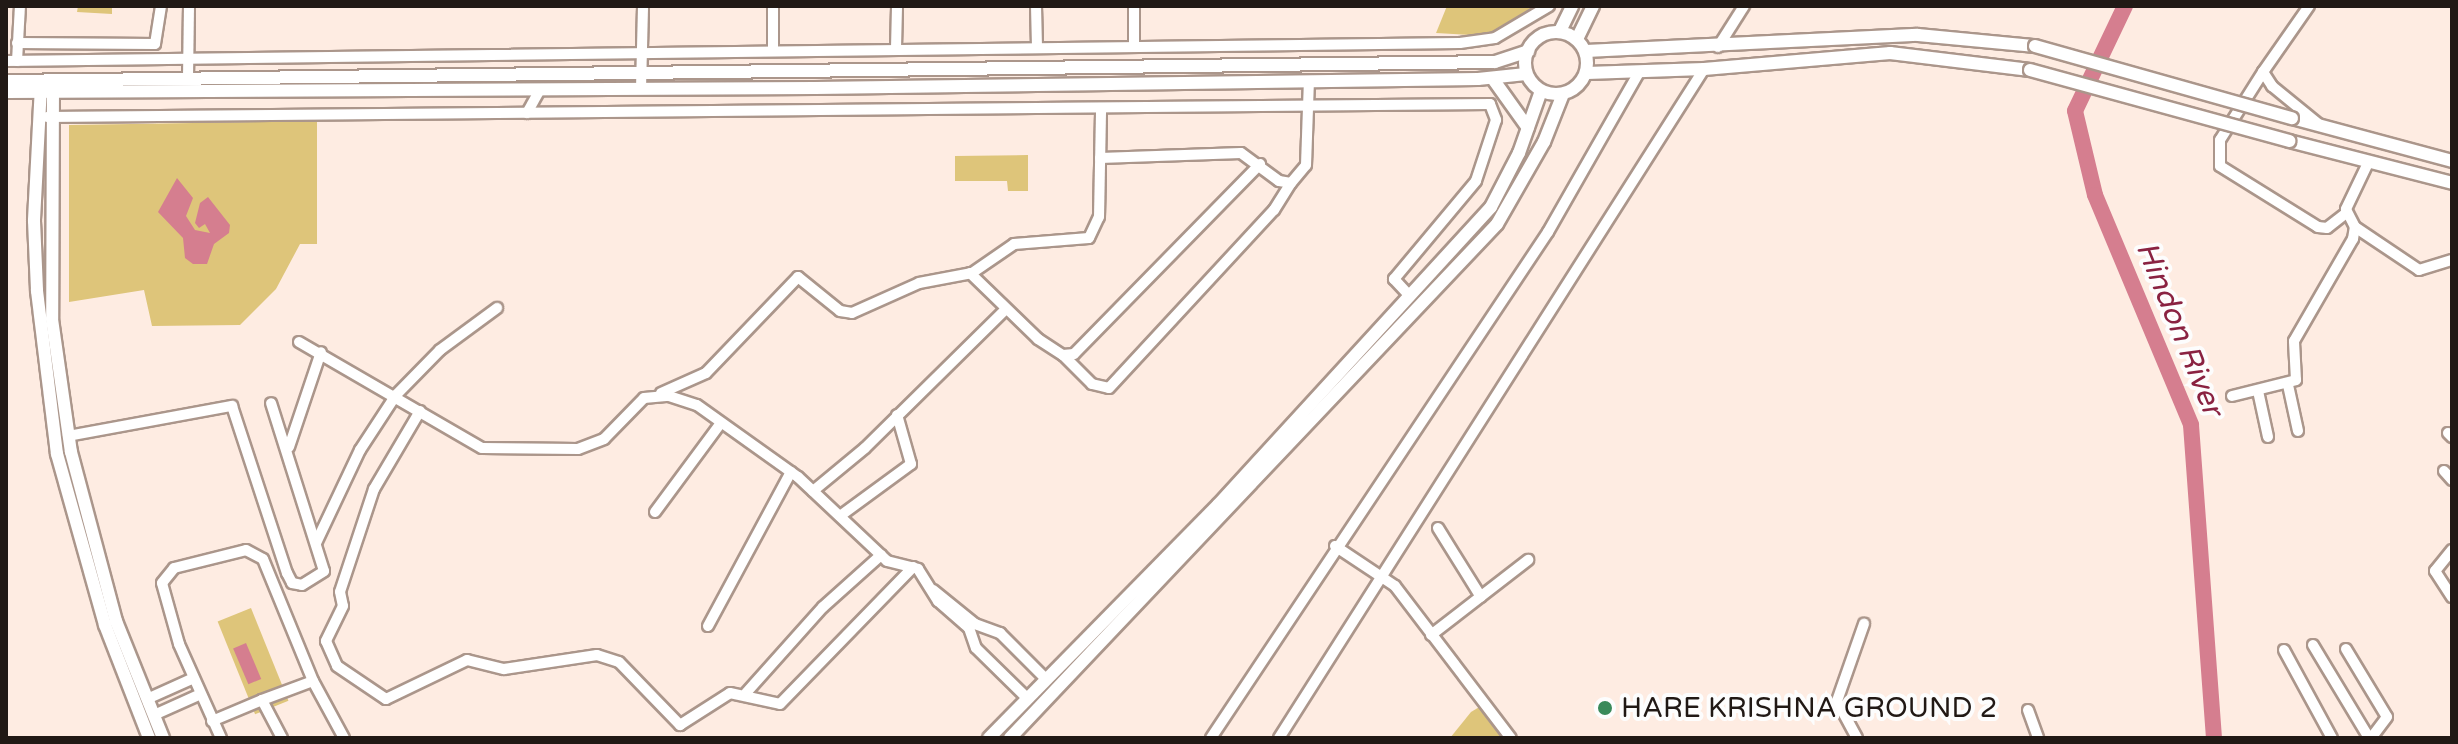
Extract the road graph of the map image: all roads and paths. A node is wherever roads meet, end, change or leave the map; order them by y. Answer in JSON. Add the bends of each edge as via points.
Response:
{"nodes":[{"id":1,"x":20,"y":6,"type":"edge"},
{"id":2,"x":161,"y":6,"type":"edge"},
{"id":3,"x":189,"y":6,"type":"edge"},
{"id":4,"x":643,"y":6,"type":"edge"},
{"id":5,"x":773,"y":6,"type":"edge"},
{"id":6,"x":897,"y":6,"type":"edge"},
{"id":7,"x":1036,"y":6,"type":"edge"},
{"id":8,"x":1134,"y":6,"type":"edge"},
{"id":9,"x":1549,"y":6,"type":"edge"},
{"id":10,"x":1572,"y":6,"type":"edge"},
{"id":11,"x":1593,"y":6,"type":"edge"},
{"id":12,"x":1744,"y":6,"type":"edge"},
{"id":13,"x":2309,"y":6,"type":"edge"},
{"id":14,"x":1560,"y":31,"type":"junction"},
{"id":15,"x":1577,"y":39,"type":"junction"},
{"id":16,"x":81,"y":42,"type":"junction"},
{"id":17,"x":17,"y":43,"type":"junction"},
{"id":18,"x":1037,"y":46,"type":"junction"},
{"id":19,"x":1134,"y":46,"type":"junction"},
{"id":20,"x":1718,"y":47,"type":"junction"},
{"id":21,"x":896,"y":48,"type":"junction"},
{"id":22,"x":773,"y":49,"type":"junction"},
{"id":23,"x":642,"y":51,"type":"junction"},
{"id":24,"x":1528,"y":51,"type":"junction"},
{"id":25,"x":1586,"y":51,"type":"junction"},
{"id":26,"x":187,"y":59,"type":"junction"},
{"id":27,"x":80,"y":60,"type":"junction"},
{"id":28,"x":12,"y":61,"type":"edge"},
{"id":29,"x":1704,"y":69,"type":"junction"},
{"id":30,"x":1640,"y":71,"type":"junction"},
{"id":31,"x":2263,"y":72,"type":"junction"},
{"id":32,"x":1587,"y":73,"type":"junction"},
{"id":33,"x":641,"y":74,"type":"junction"},
{"id":34,"x":1526,"y":74,"type":"junction"},
{"id":35,"x":188,"y":78,"type":"junction"},
{"id":36,"x":1493,"y":79,"type":"junction"},
{"id":37,"x":6,"y":81,"type":"edge"},
{"id":38,"x":47,"y":86,"type":"junction"},
{"id":39,"x":641,"y":89,"type":"junction"},
{"id":40,"x":540,"y":90,"type":"junction"},
{"id":41,"x":1541,"y":91,"type":"junction"},
{"id":42,"x":6,"y":92,"type":"edge"},
{"id":43,"x":1563,"y":94,"type":"junction"},
{"id":44,"x":1308,"y":95,"type":"junction"},
{"id":45,"x":529,"y":108,"type":"junction"},
{"id":46,"x":1101,"y":109,"type":"junction"},
{"id":47,"x":38,"y":117,"type":"junction"},
{"id":48,"x":52,"y":117,"type":"junction"},
{"id":49,"x":2321,"y":126,"type":"junction"},
{"id":50,"x":1528,"y":128,"type":"junction"},
{"id":51,"x":1100,"y":158,"type":"junction"},
{"id":52,"x":2369,"y":161,"type":"junction"},
{"id":53,"x":2452,"y":161,"type":"edge"},
{"id":54,"x":1260,"y":164,"type":"junction"},
{"id":55,"x":1291,"y":183,"type":"junction"},
{"id":56,"x":2452,"y":183,"type":"edge"},
{"id":57,"x":2345,"y":214,"type":"junction"},
{"id":58,"x":2355,"y":227,"type":"junction"},
{"id":59,"x":2452,"y":260,"type":"edge"},
{"id":60,"x":970,"y":273,"type":"junction"},
{"id":61,"x":1406,"y":293,"type":"junction"},
{"id":62,"x":497,"y":308,"type":"dead end"},
{"id":63,"x":1006,"y":309,"type":"junction"},
{"id":64,"x":299,"y":342,"type":"dead end"},
{"id":65,"x":321,"y":352,"type":"junction"},
{"id":66,"x":1063,"y":355,"type":"junction"},
{"id":67,"x":2288,"y":385,"type":"junction"},
{"id":68,"x":2258,"y":391,"type":"junction"},
{"id":69,"x":396,"y":395,"type":"junction"},
{"id":70,"x":655,"y":395,"type":"junction"},
{"id":71,"x":2232,"y":396,"type":"dead end"},
{"id":72,"x":271,"y":403,"type":"dead end"},
{"id":73,"x":420,"y":411,"type":"junction"},
{"id":74,"x":897,"y":415,"type":"junction"},
{"id":75,"x":720,"y":424,"type":"junction"},
{"id":76,"x":2298,"y":431,"type":"dead end"},
{"id":77,"x":68,"y":436,"type":"junction"},
{"id":78,"x":2268,"y":437,"type":"dead end"},
{"id":79,"x":289,"y":447,"type":"junction"},
{"id":80,"x":2444,"y":471,"type":"dead end"},
{"id":81,"x":791,"y":472,"type":"junction"},
{"id":82,"x":2452,"y":480,"type":"edge"},
{"id":83,"x":813,"y":491,"type":"junction"},
{"id":84,"x":655,"y":512,"type":"dead end"},
{"id":85,"x":840,"y":516,"type":"junction"},
{"id":86,"x":1438,"y":528,"type":"dead end"},
{"id":87,"x":316,"y":543,"type":"junction"},
{"id":88,"x":1335,"y":546,"type":"junction"},
{"id":89,"x":2452,"y":550,"type":"edge"},
{"id":90,"x":881,"y":555,"type":"junction"},
{"id":91,"x":1528,"y":560,"type":"dead end"},
{"id":92,"x":913,"y":567,"type":"junction"},
{"id":93,"x":1384,"y":575,"type":"junction"},
{"id":94,"x":931,"y":589,"type":"junction"},
{"id":95,"x":1481,"y":597,"type":"junction"},
{"id":96,"x":2452,"y":597,"type":"edge"},
{"id":97,"x":1864,"y":624,"type":"dead end"},
{"id":98,"x":708,"y":626,"type":"dead end"},
{"id":99,"x":1431,"y":635,"type":"junction"},
{"id":100,"x":2313,"y":645,"type":"dead end"},
{"id":101,"x":2346,"y":649,"type":"dead end"},
{"id":102,"x":2284,"y":650,"type":"dead end"},
{"id":103,"x":1041,"y":673,"type":"junction"},
{"id":104,"x":194,"y":678,"type":"junction"},
{"id":105,"x":313,"y":681,"type":"junction"},
{"id":106,"x":746,"y":693,"type":"junction"},
{"id":107,"x":201,"y":694,"type":"junction"},
{"id":108,"x":1023,"y":696,"type":"junction"},
{"id":109,"x":147,"y":699,"type":"junction"},
{"id":110,"x":262,"y":700,"type":"junction"},
{"id":111,"x":2028,"y":710,"type":"dead end"},
{"id":112,"x":1035,"y":712,"type":"junction"},
{"id":113,"x":154,"y":715,"type":"junction"},
{"id":114,"x":212,"y":721,"type":"junction"},
{"id":115,"x":149,"y":738,"type":"edge"},
{"id":116,"x":163,"y":738,"type":"edge"},
{"id":117,"x":221,"y":738,"type":"edge"},
{"id":118,"x":282,"y":738,"type":"edge"},
{"id":119,"x":344,"y":738,"type":"edge"},
{"id":120,"x":989,"y":738,"type":"edge"},
{"id":121,"x":1010,"y":738,"type":"edge"},
{"id":122,"x":1211,"y":738,"type":"edge"},
{"id":123,"x":1279,"y":738,"type":"edge"},
{"id":124,"x":1511,"y":738,"type":"edge"},
{"id":125,"x":1857,"y":738,"type":"edge"},
{"id":126,"x":2038,"y":738,"type":"edge"},
{"id":127,"x":2332,"y":738,"type":"edge"},
{"id":128,"x":2370,"y":738,"type":"edge"}],
"edges":[{"from":1,"to":17,"type":"street"},
{"from":2,"to":16,"type":"street","via":[[155,44]]},
{"from":3,"to":26,"type":"street"},
{"from":4,"to":23,"type":"street"},
{"from":5,"to":22,"type":"street"},
{"from":6,"to":21,"type":"street"},
{"from":7,"to":18,"type":"street"},
{"from":8,"to":19,"type":"street"},
{"from":9,"to":19,"type":"street","via":[[1482,42]]},
{"from":10,"to":14,"type":"street"},
{"from":11,"to":15,"type":"street"},
{"from":12,"to":20,"type":"street"},
{"from":13,"to":31,"type":"street"},
{"from":14,"to":15,"type":"street"},
{"from":14,"to":24,"type":"street","via":[[1537,38]]},
{"from":15,"to":25,"type":"street"},
{"from":16,"to":17,"type":"street"},
{"from":16,"to":27,"type":"street"},
{"from":17,"to":28,"type":"street"},
{"from":18,"to":19,"type":"street"},
{"from":18,"to":21,"type":"street"},
{"from":20,"to":25,"type":"street"},
{"from":20,"to":49,"type":"street","bridge":true,"via":[[1918,35],[2035,46]]},
{"from":21,"to":22,"type":"street"},
{"from":22,"to":23,"type":"street"},
{"from":23,"to":26,"type":"street"},
{"from":23,"to":33,"type":"street"},
{"from":24,"to":33,"type":"street","via":[[1495,62]]},
{"from":24,"to":34,"type":"street"},
{"from":25,"to":32,"type":"street"},
{"from":26,"to":27,"type":"street"},
{"from":26,"to":35,"type":"street"},
{"from":27,"to":28,"type":"street"},
{"from":29,"to":30,"type":"street"},
{"from":29,"to":52,"type":"street","bridge":true,"via":[[1890,53],[2030,70]]},
{"from":29,"to":93,"type":"street"},
{"from":30,"to":32,"type":"street"},
{"from":30,"to":88,"type":"street","via":[[1548,232]]},
{"from":31,"to":49,"type":"street","via":[[2272,86]]},
{"from":31,"to":57,"type":"street","via":[[2220,140],[2220,166],[2318,227],[2327,228]]},
{"from":32,"to":43,"type":"street"},
{"from":33,"to":35,"type":"street"},
{"from":33,"to":39,"type":"street"},
{"from":34,"to":36,"type":"street"},
{"from":34,"to":41,"type":"street"},
{"from":35,"to":38,"type":"street"},
{"from":36,"to":44,"type":"street"},
{"from":36,"to":50,"type":"street"},
{"from":37,"to":38,"type":"street"},
{"from":38,"to":40,"type":"street"},
{"from":38,"to":42,"type":"street"},
{"from":38,"to":47,"type":"street"},
{"from":38,"to":48,"type":"street"},
{"from":39,"to":40,"type":"street"},
{"from":39,"to":44,"type":"street"},
{"from":40,"to":45,"type":"street"},
{"from":41,"to":43,"type":"street"},
{"from":41,"to":50,"type":"street"},
{"from":43,"to":112,"type":"street","via":[[1544,142],[1497,224]]},
{"from":44,"to":46,"type":"street"},
{"from":44,"to":55,"type":"street","via":[[1306,165]]},
{"from":44,"to":61,"type":"street","via":[[1474,102],[1494,108],[1496,120],[1476,181],[1394,282]]},
{"from":45,"to":46,"type":"street"},
{"from":45,"to":48,"type":"street"},
{"from":46,"to":51,"type":"street"},
{"from":47,"to":48,"type":"street"},
{"from":47,"to":115,"type":"street","via":[[37,291],[57,454],[105,625]]},
{"from":48,"to":77,"type":"street","via":[[52,319]]},
{"from":49,"to":53,"type":"street"},
{"from":50,"to":61,"type":"street","via":[[1491,207]]},
{"from":51,"to":54,"type":"street","via":[[1241,153]]},
{"from":51,"to":60,"type":"street","via":[[1094,234],[1081,242],[1014,244]]},
{"from":52,"to":56,"type":"street"},
{"from":52,"to":57,"type":"street"},
{"from":54,"to":55,"type":"street","via":[[1279,181]]},
{"from":54,"to":66,"type":"street","via":[[1074,354]]},
{"from":55,"to":66,"type":"street","via":[[1274,210],[1109,388],[1092,384]]},
{"from":57,"to":58,"type":"street"},
{"from":58,"to":59,"type":"street","via":[[2419,270]]},
{"from":58,"to":67,"type":"street","via":[[2294,341],[2297,376]]},
{"from":60,"to":63,"type":"street"},
{"from":60,"to":70,"type":"street","via":[[919,283],[845,314],[798,277],[706,373]]},
{"from":61,"to":103,"type":"street","via":[[1218,505]]},
{"from":62,"to":69,"type":"street","via":[[440,350]]},
{"from":63,"to":66,"type":"street"},
{"from":63,"to":74,"type":"street"},
{"from":64,"to":65,"type":"street"},
{"from":65,"to":69,"type":"street"},
{"from":65,"to":79,"type":"street"},
{"from":67,"to":68,"type":"street"},
{"from":67,"to":76,"type":"street"},
{"from":68,"to":71,"type":"street"},
{"from":68,"to":78,"type":"street"},
{"from":69,"to":73,"type":"street"},
{"from":69,"to":87,"type":"street","via":[[360,450]]},
{"from":70,"to":73,"type":"street","via":[[635,403],[594,445],[533,452],[482,448]]},
{"from":70,"to":75,"type":"street","via":[[682,398]]},
{"from":72,"to":79,"type":"street"},
{"from":73,"to":106,"type":"street","via":[[363,516],[340,592],[343,606],[326,641],[337,666],[373,694],[390,699],[467,660],[504,669],[605,655],[632,674],[680,725],[730,693]]},
{"from":74,"to":83,"type":"street"},
{"from":74,"to":85,"type":"street","via":[[911,464]]},
{"from":75,"to":81,"type":"street"},
{"from":75,"to":84,"type":"street"},
{"from":77,"to":87,"type":"street","via":[[232,406],[292,583],[302,585],[324,571]]},
{"from":77,"to":109,"type":"street","via":[[90,539]]},
{"from":79,"to":87,"type":"street"},
{"from":80,"to":82,"type":"street"},
{"from":81,"to":83,"type":"street"},
{"from":81,"to":98,"type":"street"},
{"from":83,"to":85,"type":"street"},
{"from":85,"to":90,"type":"street"},
{"from":86,"to":95,"type":"street"},
{"from":88,"to":93,"type":"street"},
{"from":88,"to":122,"type":"street"},
{"from":89,"to":96,"type":"street","via":[[2435,571]]},
{"from":90,"to":92,"type":"street","via":[[893,564]]},
{"from":90,"to":106,"type":"street","via":[[823,607]]},
{"from":91,"to":95,"type":"street"},
{"from":92,"to":94,"type":"street"},
{"from":92,"to":106,"type":"street","via":[[780,704]]},
{"from":93,"to":99,"type":"street"},
{"from":93,"to":123,"type":"street"},
{"from":94,"to":103,"type":"street","via":[[975,624],[1000,633]]},
{"from":94,"to":108,"type":"street","via":[[969,628],[976,648]]},
{"from":95,"to":99,"type":"street"},
{"from":97,"to":125,"type":"street","via":[[1837,701]]},
{"from":99,"to":124,"type":"street"},
{"from":100,"to":128,"type":"street"},
{"from":101,"to":128,"type":"street","via":[[2387,717]]},
{"from":102,"to":127,"type":"street"},
{"from":103,"to":108,"type":"street"},
{"from":104,"to":105,"type":"street","via":[[163,579],[174,568],[246,550],[263,559]]},
{"from":104,"to":107,"type":"street"},
{"from":104,"to":109,"type":"street"},
{"from":105,"to":110,"type":"street"},
{"from":105,"to":119,"type":"street"},
{"from":107,"to":113,"type":"street"},
{"from":107,"to":114,"type":"street"},
{"from":108,"to":112,"type":"street"},
{"from":108,"to":120,"type":"street"},
{"from":109,"to":113,"type":"street"},
{"from":110,"to":114,"type":"street"},
{"from":110,"to":118,"type":"street"},
{"from":111,"to":126,"type":"street"},
{"from":112,"to":121,"type":"street"},
{"from":113,"to":116,"type":"street"},
{"from":114,"to":117,"type":"street"}]}
